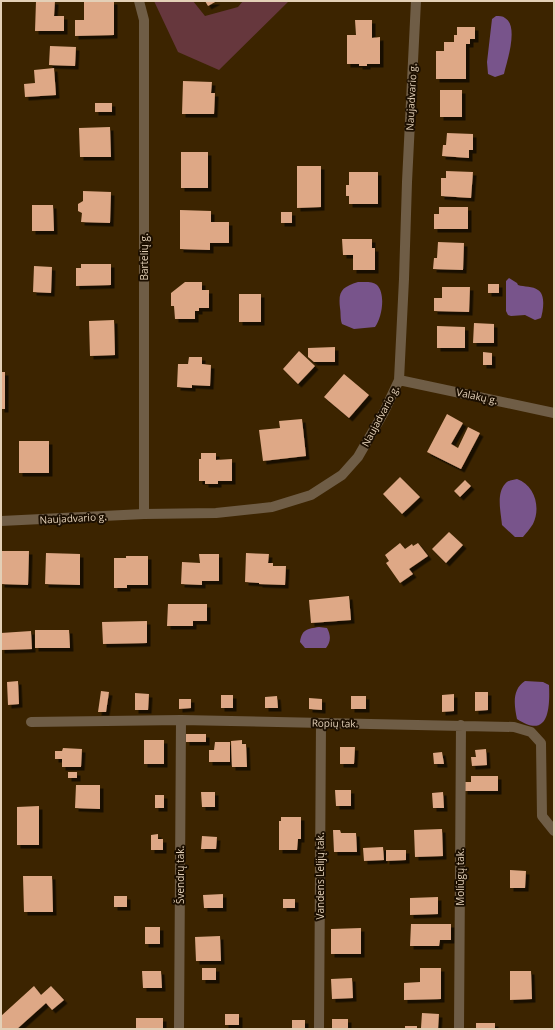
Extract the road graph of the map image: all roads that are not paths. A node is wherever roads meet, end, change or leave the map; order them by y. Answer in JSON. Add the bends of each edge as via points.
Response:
{"nodes":[{"id":1,"x":139,"y":1,"type":"edge"},
{"id":2,"x":416,"y":1,"type":"edge"},
{"id":3,"x":399,"y":380,"type":"junction"},
{"id":4,"x":554,"y":412,"type":"edge"},
{"id":5,"x":144,"y":514,"type":"junction"},
{"id":6,"x":1,"y":521,"type":"edge"},
{"id":7,"x":181,"y":720,"type":"junction"},
{"id":8,"x":31,"y":722,"type":"dead end"},
{"id":9,"x":320,"y":723,"type":"junction"},
{"id":10,"x":461,"y":725,"type":"junction"},
{"id":11,"x":554,"y":831,"type":"edge"},
{"id":12,"x":180,"y":1029,"type":"edge"},
{"id":13,"x":318,"y":1029,"type":"edge"},
{"id":14,"x":458,"y":1029,"type":"edge"}],
"edges":[{"from":1,"to":5,"type":"street","name":"Bartelių g.","via":[[144,20]]},
{"from":2,"to":3,"type":"street","name":"Naujadvario g."},
{"from":3,"to":4,"type":"street","name":"Valakų g."},
{"from":3,"to":5,"type":"street","name":"Naujadvario g.","via":[[358,457],[342,475],[311,495],[272,507],[216,513]]},
{"from":5,"to":6,"type":"street","name":"Naujadvario g."},
{"from":7,"to":8,"type":"street","name":"Ropių tak."},
{"from":7,"to":9,"type":"street","name":"Ropių tak."},
{"from":7,"to":12,"type":"street","name":"Švendrų tak."},
{"from":9,"to":10,"type":"street","name":"Ropių tak."},
{"from":9,"to":13,"type":"street","name":"Vandens Lelijų tak."},
{"from":10,"to":11,"type":"street","name":"Ropių tak.","via":[[514,727],[531,732],[541,743],[542,816]]},
{"from":10,"to":14,"type":"street","name":"Moliūgų tak."}]}
